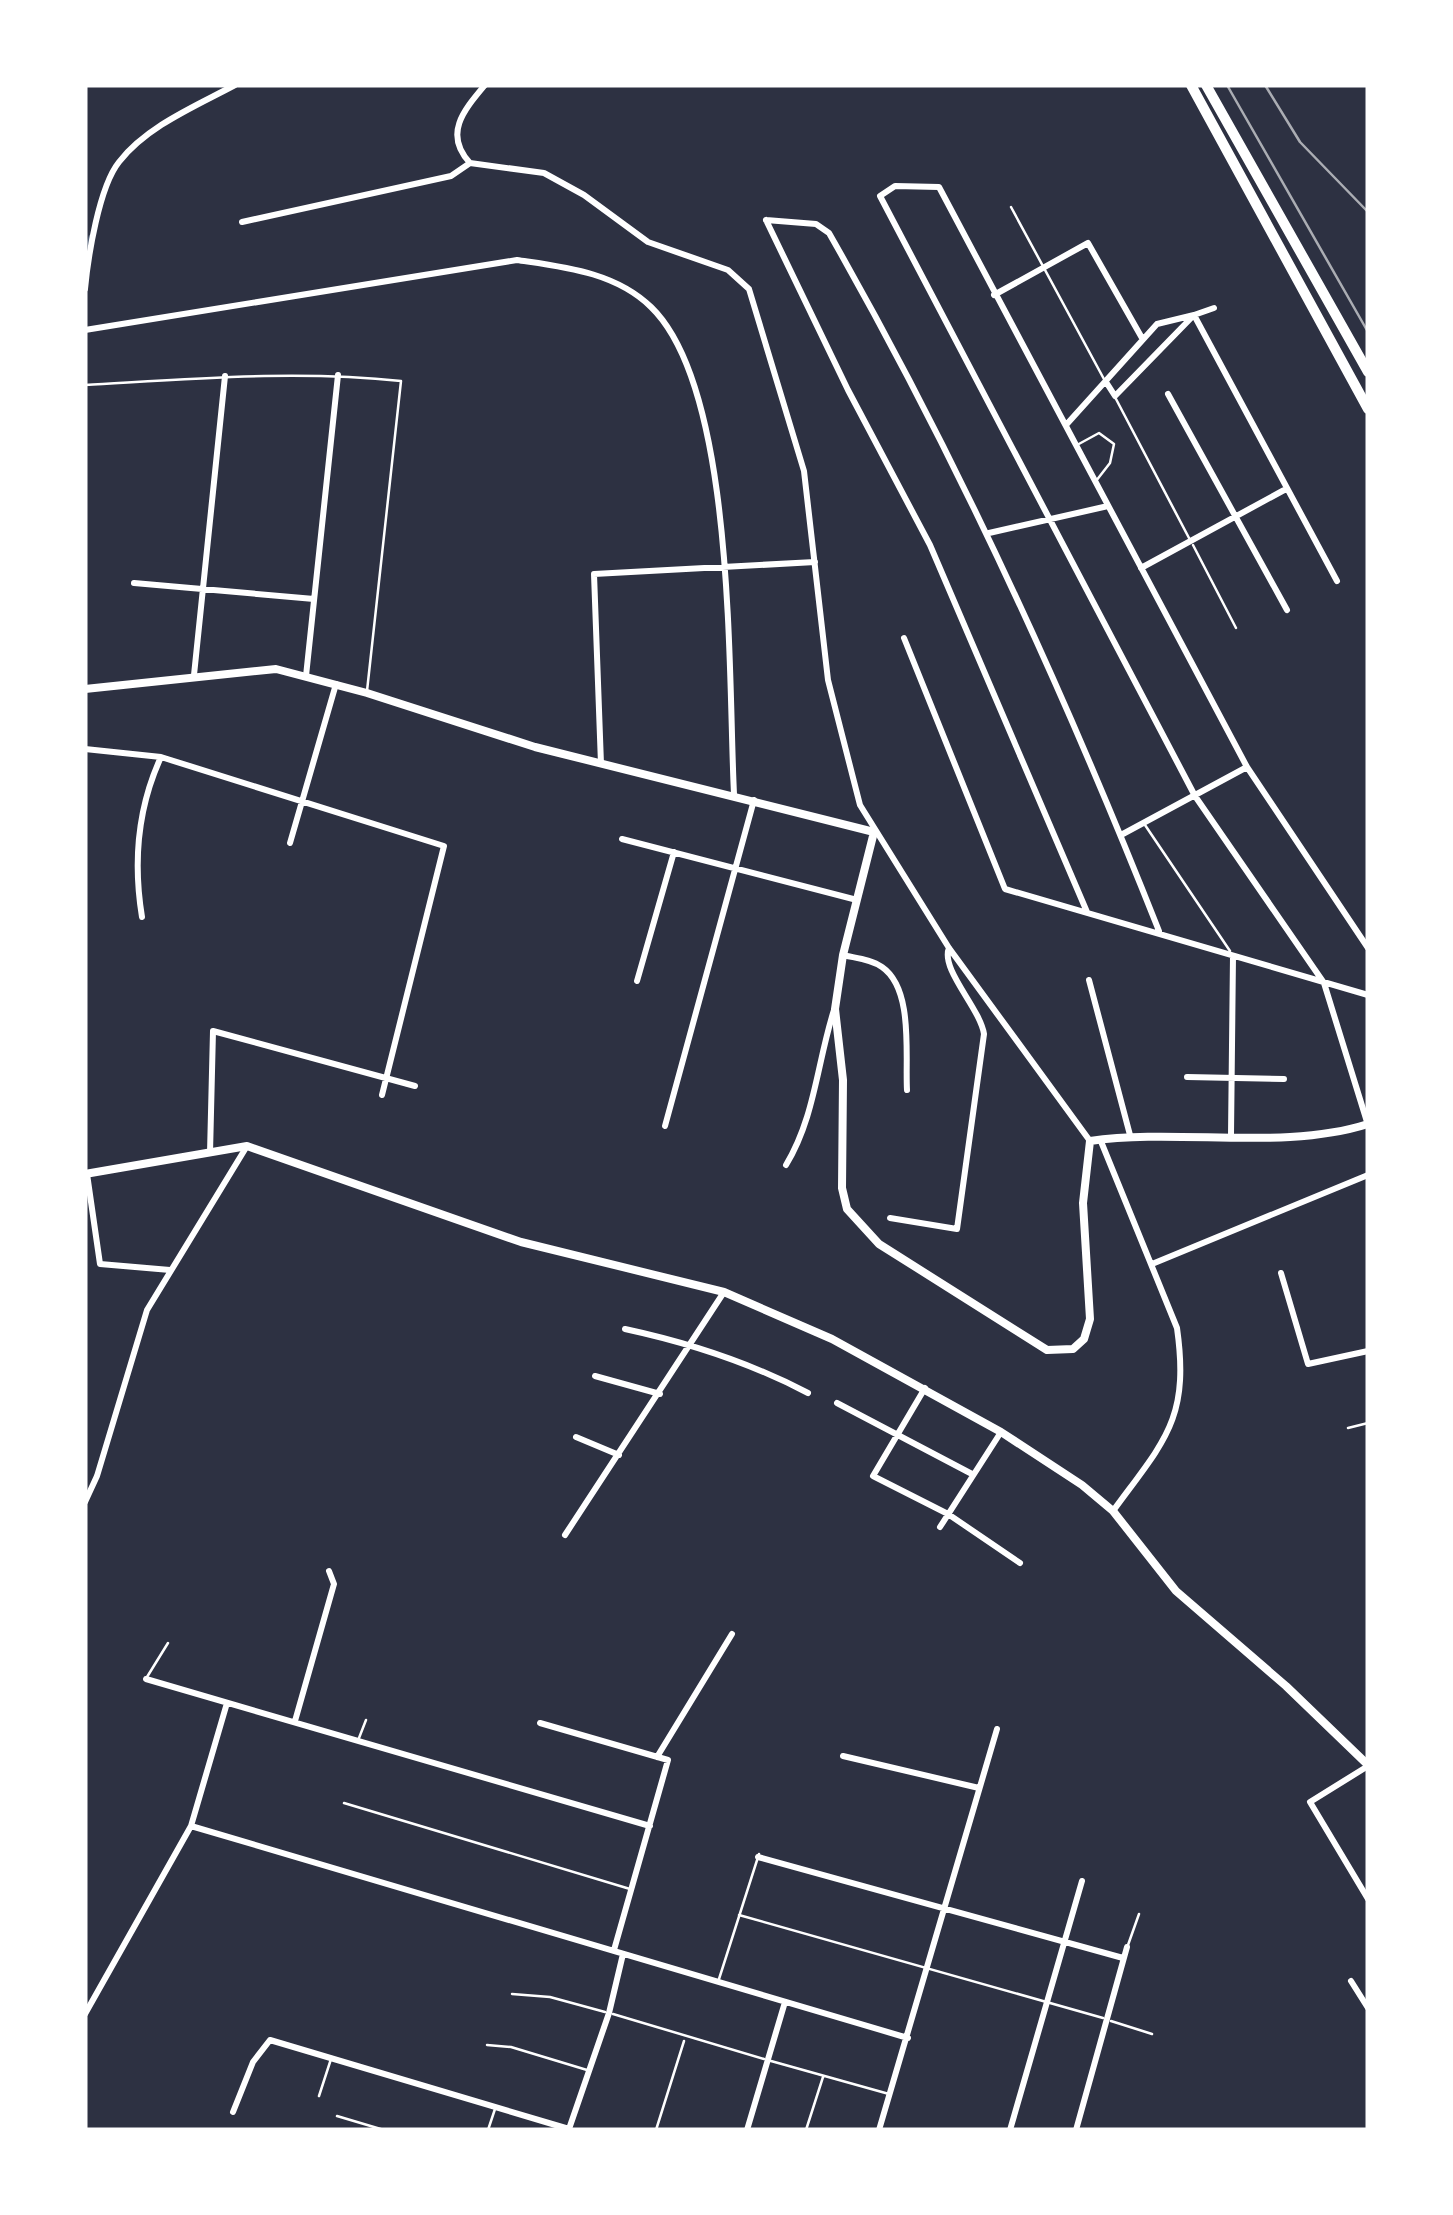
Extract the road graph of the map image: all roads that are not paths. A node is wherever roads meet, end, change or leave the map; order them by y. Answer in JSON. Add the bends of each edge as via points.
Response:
{"nodes":[{"id":1,"x":236,"y":85,"type":"edge"},
{"id":2,"x":486,"y":85,"type":"edge"},
{"id":3,"x":1191,"y":85,"type":"edge"},
{"id":4,"x":1206,"y":85,"type":"edge"},
{"id":5,"x":470,"y":164,"type":"junction"},
{"id":6,"x":1012,"y":207,"type":"dead end"},
{"id":7,"x":242,"y":222,"type":"dead end"},
{"id":8,"x":1044,"y":266,"type":"junction"},
{"id":9,"x":85,"y":290,"type":"edge"},
{"id":10,"x":994,"y":295,"type":"junction"},
{"id":11,"x":1214,"y":308,"type":"dead end"},
{"id":12,"x":1194,"y":316,"type":"junction"},
{"id":13,"x":85,"y":330,"type":"edge"},
{"id":14,"x":1142,"y":338,"type":"junction"},
{"id":15,"x":1368,"y":372,"type":"edge"},
{"id":16,"x":338,"y":374,"type":"junction"},
{"id":17,"x":225,"y":376,"type":"junction"},
{"id":18,"x":1106,"y":382,"type":"junction"},
{"id":19,"x":85,"y":384,"type":"edge"},
{"id":20,"x":1168,"y":394,"type":"dead end"},
{"id":21,"x":1114,"y":396,"type":"junction"},
{"id":22,"x":1368,"y":409,"type":"edge"},
{"id":23,"x":1066,"y":425,"type":"junction"},
{"id":24,"x":1076,"y":446,"type":"junction"},
{"id":25,"x":1095,"y":482,"type":"junction"},
{"id":26,"x":1286,"y":490,"type":"junction"},
{"id":27,"x":1108,"y":506,"type":"junction"},
{"id":28,"x":1236,"y":518,"type":"junction"},
{"id":29,"x":1049,"y":521,"type":"junction"},
{"id":30,"x":989,"y":533,"type":"junction"},
{"id":31,"x":1191,"y":542,"type":"junction"},
{"id":32,"x":815,"y":562,"type":"junction"},
{"id":33,"x":722,"y":564,"type":"junction"},
{"id":34,"x":1141,"y":568,"type":"junction"},
{"id":35,"x":1337,"y":581,"type":"dead end"},
{"id":36,"x":134,"y":584,"type":"dead end"},
{"id":37,"x":204,"y":588,"type":"junction"},
{"id":38,"x":314,"y":599,"type":"junction"},
{"id":39,"x":1288,"y":610,"type":"dead end"},
{"id":40,"x":1236,"y":628,"type":"dead end"},
{"id":41,"x":904,"y":638,"type":"dead end"},
{"id":42,"x":194,"y":676,"type":"junction"},
{"id":43,"x":306,"y":676,"type":"junction"},
{"id":44,"x":336,"y":684,"type":"junction"},
{"id":45,"x":85,"y":689,"type":"edge"},
{"id":46,"x":367,"y":693,"type":"junction"},
{"id":47,"x":85,"y":748,"type":"edge"},
{"id":48,"x":160,"y":757,"type":"junction"},
{"id":49,"x":602,"y":764,"type":"junction"},
{"id":50,"x":1247,"y":766,"type":"junction"},
{"id":51,"x":734,"y":794,"type":"junction"},
{"id":52,"x":1196,"y":796,"type":"junction"},
{"id":53,"x":754,"y":799,"type":"junction"},
{"id":54,"x":301,"y":804,"type":"junction"},
{"id":55,"x":1144,"y":824,"type":"junction"},
{"id":56,"x":874,"y":832,"type":"junction"},
{"id":57,"x":1122,"y":835,"type":"junction"},
{"id":58,"x":622,"y":839,"type":"dead end"},
{"id":59,"x":290,"y":843,"type":"dead end"},
{"id":60,"x":674,"y":852,"type":"junction"},
{"id":61,"x":734,"y":870,"type":"junction"},
{"id":62,"x":857,"y":900,"type":"junction"},
{"id":63,"x":1086,"y":912,"type":"junction"},
{"id":64,"x":142,"y":917,"type":"dead end"},
{"id":65,"x":1160,"y":931,"type":"junction"},
{"id":66,"x":949,"y":948,"type":"junction"},
{"id":67,"x":1368,"y":948,"type":"edge"},
{"id":68,"x":843,"y":955,"type":"junction"},
{"id":69,"x":1234,"y":956,"type":"junction"},
{"id":70,"x":1089,"y":980,"type":"dead end"},
{"id":71,"x":637,"y":981,"type":"dead end"},
{"id":72,"x":1324,"y":982,"type":"junction"},
{"id":73,"x":1368,"y":995,"type":"edge"},
{"id":74,"x":835,"y":1009,"type":"junction"},
{"id":75,"x":1187,"y":1077,"type":"dead end"},
{"id":76,"x":385,"y":1078,"type":"junction"},
{"id":77,"x":1234,"y":1078,"type":"junction"},
{"id":78,"x":1284,"y":1078,"type":"dead end"},
{"id":79,"x":416,"y":1086,"type":"dead end"},
{"id":80,"x":907,"y":1090,"type":"dead end"},
{"id":81,"x":382,"y":1095,"type":"dead end"},
{"id":82,"x":1368,"y":1125,"type":"edge"},
{"id":83,"x":665,"y":1126,"type":"dead end"},
{"id":84,"x":1130,"y":1134,"type":"junction"},
{"id":85,"x":1231,"y":1135,"type":"junction"},
{"id":86,"x":1095,"y":1140,"type":"junction"},
{"id":87,"x":247,"y":1146,"type":"junction"},
{"id":88,"x":210,"y":1154,"type":"junction"},
{"id":89,"x":786,"y":1166,"type":"dead end"},
{"id":90,"x":86,"y":1174,"type":"edge"},
{"id":91,"x":1368,"y":1175,"type":"edge"},
{"id":92,"x":890,"y":1218,"type":"dead end"},
{"id":93,"x":89,"y":1225,"type":"edge"},
{"id":94,"x":1152,"y":1264,"type":"junction"},
{"id":95,"x":170,"y":1270,"type":"junction"},
{"id":96,"x":1281,"y":1273,"type":"dead end"},
{"id":97,"x":724,"y":1292,"type":"junction"},
{"id":98,"x":625,"y":1329,"type":"dead end"},
{"id":99,"x":693,"y":1344,"type":"junction"},
{"id":100,"x":1368,"y":1350,"type":"edge"},
{"id":101,"x":595,"y":1376,"type":"dead end"},
{"id":102,"x":925,"y":1388,"type":"junction"},
{"id":103,"x":808,"y":1393,"type":"dead end"},
{"id":104,"x":660,"y":1394,"type":"junction"},
{"id":105,"x":838,"y":1403,"type":"dead end"},
{"id":106,"x":1368,"y":1423,"type":"edge"},
{"id":107,"x":1348,"y":1428,"type":"dead end"},
{"id":108,"x":1001,"y":1432,"type":"junction"},
{"id":109,"x":576,"y":1436,"type":"dead end"},
{"id":110,"x":896,"y":1436,"type":"junction"},
{"id":111,"x":619,"y":1456,"type":"junction"},
{"id":112,"x":972,"y":1474,"type":"junction"},
{"id":113,"x":85,"y":1502,"type":"edge"},
{"id":114,"x":1113,"y":1511,"type":"junction"},
{"id":115,"x":948,"y":1514,"type":"junction"},
{"id":116,"x":940,"y":1526,"type":"dead end"},
{"id":117,"x":565,"y":1535,"type":"dead end"},
{"id":118,"x":1020,"y":1562,"type":"dead end"},
{"id":119,"x":329,"y":1571,"type":"dead end"},
{"id":120,"x":732,"y":1634,"type":"dead end"},
{"id":121,"x":168,"y":1643,"type":"dead end"},
{"id":122,"x":146,"y":1679,"type":"joint"},
{"id":123,"x":227,"y":1703,"type":"junction"},
{"id":124,"x":366,"y":1720,"type":"dead end"},
{"id":125,"x":296,"y":1721,"type":"junction"},
{"id":126,"x":540,"y":1723,"type":"dead end"},
{"id":127,"x":997,"y":1730,"type":"dead end"},
{"id":128,"x":358,"y":1740,"type":"junction"},
{"id":129,"x":657,"y":1756,"type":"junction"},
{"id":130,"x":843,"y":1756,"type":"dead end"},
{"id":131,"x":1368,"y":1766,"type":"edge"},
{"id":132,"x":980,"y":1788,"type":"junction"},
{"id":133,"x":344,"y":1803,"type":"dead end"},
{"id":134,"x":192,"y":1826,"type":"junction"},
{"id":135,"x":650,"y":1826,"type":"junction"},
{"id":136,"x":758,"y":1856,"type":"joint"},
{"id":137,"x":1082,"y":1882,"type":"dead end"},
{"id":138,"x":632,"y":1890,"type":"junction"},
{"id":139,"x":1368,"y":1899,"type":"edge"},
{"id":140,"x":945,"y":1910,"type":"junction"},
{"id":141,"x":1139,"y":1914,"type":"dead end"},
{"id":142,"x":739,"y":1915,"type":"junction"},
{"id":143,"x":1066,"y":1944,"type":"junction"},
{"id":144,"x":1127,"y":1947,"type":"joint"},
{"id":145,"x":614,"y":1950,"type":"junction"},
{"id":146,"x":623,"y":1954,"type":"junction"},
{"id":147,"x":1124,"y":1958,"type":"junction"},
{"id":148,"x":928,"y":1970,"type":"junction"},
{"id":149,"x":718,"y":1981,"type":"junction"},
{"id":150,"x":1351,"y":1982,"type":"dead end"},
{"id":151,"x":512,"y":1994,"type":"dead end"},
{"id":152,"x":785,"y":2001,"type":"junction"},
{"id":153,"x":1047,"y":2003,"type":"junction"},
{"id":154,"x":1368,"y":2008,"type":"edge"},
{"id":155,"x":609,"y":2013,"type":"junction"},
{"id":156,"x":85,"y":2014,"type":"edge"},
{"id":157,"x":1106,"y":2019,"type":"junction"},
{"id":158,"x":1152,"y":2034,"type":"dead end"},
{"id":159,"x":685,"y":2038,"type":"junction"},
{"id":160,"x":908,"y":2038,"type":"junction"},
{"id":161,"x":487,"y":2046,"type":"dead end"},
{"id":162,"x":332,"y":2057,"type":"junction"},
{"id":163,"x":768,"y":2060,"type":"junction"},
{"id":164,"x":588,"y":2070,"type":"junction"},
{"id":165,"x":823,"y":2076,"type":"junction"},
{"id":166,"x":890,"y":2095,"type":"junction"},
{"id":167,"x":319,"y":2096,"type":"dead end"},
{"id":168,"x":496,"y":2109,"type":"junction"},
{"id":169,"x":234,"y":2112,"type":"dead end"},
{"id":170,"x":337,"y":2116,"type":"dead end"},
{"id":171,"x":569,"y":2129,"type":"edge"},
{"id":172,"x":384,"y":2130,"type":"edge"},
{"id":173,"x":488,"y":2130,"type":"edge"},
{"id":174,"x":656,"y":2130,"type":"edge"},
{"id":175,"x":747,"y":2130,"type":"edge"},
{"id":176,"x":806,"y":2130,"type":"edge"},
{"id":177,"x":879,"y":2130,"type":"edge"},
{"id":178,"x":1010,"y":2130,"type":"edge"},
{"id":179,"x":1076,"y":2130,"type":"edge"}],
"edges":[{"from":1,"to":9,"type":"street","via":[[148,134],[118,163]]},
{"from":2,"to":5,"type":"street","via":[[457,129],[458,148]]},
{"from":3,"to":22,"type":"highway"},
{"from":4,"to":15,"type":"highway"},
{"from":5,"to":7,"type":"street","via":[[451,176]]},
{"from":5,"to":32,"type":"street","via":[[544,174],[648,242],[728,270],[750,289],[804,470]]},
{"from":6,"to":8,"type":"lane"},
{"from":8,"to":10,"type":"street"},
{"from":8,"to":14,"type":"street","via":[[1088,243]]},
{"from":8,"to":18,"type":"lane"},
{"from":10,"to":23,"type":"street"},
{"from":10,"to":29,"type":"street","via":[[938,187],[895,186],[880,196]]},
{"from":11,"to":12,"type":"street"},
{"from":12,"to":14,"type":"street","via":[[1158,324]]},
{"from":12,"to":21,"type":"street"},
{"from":12,"to":26,"type":"street"},
{"from":13,"to":33,"type":"street","via":[[517,260],[611,281],[649,305],[680,345],[712,458]]},
{"from":14,"to":18,"type":"street"},
{"from":16,"to":17,"type":"lane"},
{"from":16,"to":38,"type":"street"},
{"from":16,"to":46,"type":"lane","via":[[400,381]]},
{"from":17,"to":19,"type":"lane"},
{"from":17,"to":37,"type":"street"},
{"from":18,"to":21,"type":"street"},
{"from":18,"to":23,"type":"street"},
{"from":20,"to":28,"type":"street"},
{"from":21,"to":31,"type":"lane"},
{"from":23,"to":24,"type":"street"},
{"from":24,"to":25,"type":"street"},
{"from":24,"to":25,"type":"lane","via":[[1099,433],[1114,444]]},
{"from":25,"to":27,"type":"street"},
{"from":26,"to":28,"type":"street"},
{"from":26,"to":35,"type":"street"},
{"from":27,"to":29,"type":"street"},
{"from":27,"to":34,"type":"street"},
{"from":28,"to":31,"type":"street"},
{"from":28,"to":39,"type":"street"},
{"from":29,"to":30,"type":"street"},
{"from":29,"to":52,"type":"street"},
{"from":30,"to":57,"type":"street"},
{"from":30,"to":63,"type":"street","via":[[829,233],[816,224],[766,220],[930,545]]},
{"from":31,"to":34,"type":"street"},
{"from":31,"to":40,"type":"lane"},
{"from":32,"to":33,"type":"street"},
{"from":32,"to":56,"type":"street","via":[[828,680],[860,805]]},
{"from":33,"to":49,"type":"street","via":[[594,574]]},
{"from":33,"to":51,"type":"street"},
{"from":34,"to":50,"type":"street"},
{"from":36,"to":37,"type":"street"},
{"from":37,"to":38,"type":"street"},
{"from":37,"to":42,"type":"street"},
{"from":38,"to":43,"type":"street"},
{"from":41,"to":63,"type":"street","via":[[1005,890]]},
{"from":42,"to":43,"type":"street","via":[[256,668]]},
{"from":42,"to":45,"type":"street"},
{"from":43,"to":44,"type":"street"},
{"from":44,"to":46,"type":"street"},
{"from":44,"to":54,"type":"street"},
{"from":46,"to":49,"type":"street"},
{"from":47,"to":48,"type":"street"},
{"from":48,"to":54,"type":"street"},
{"from":48,"to":64,"type":"street","via":[[142,804]]},
{"from":49,"to":51,"type":"street"},
{"from":50,"to":52,"type":"street"},
{"from":50,"to":67,"type":"street"},
{"from":51,"to":53,"type":"street"},
{"from":52,"to":55,"type":"street"},
{"from":52,"to":72,"type":"street"},
{"from":53,"to":56,"type":"street"},
{"from":53,"to":61,"type":"street"},
{"from":54,"to":59,"type":"street"},
{"from":54,"to":76,"type":"street","via":[[444,846]]},
{"from":55,"to":57,"type":"street"},
{"from":55,"to":69,"type":"lane"},
{"from":56,"to":62,"type":"street"},
{"from":56,"to":66,"type":"street"},
{"from":57,"to":65,"type":"street"},
{"from":58,"to":60,"type":"street"},
{"from":60,"to":61,"type":"street"},
{"from":60,"to":71,"type":"street"},
{"from":61,"to":62,"type":"street"},
{"from":61,"to":83,"type":"street"},
{"from":62,"to":68,"type":"street"},
{"from":63,"to":65,"type":"street"},
{"from":65,"to":69,"type":"street"},
{"from":66,"to":86,"type":"street"},
{"from":66,"to":92,"type":"street","via":[[949,968],[981,1015],[984,1034],[957,1229]]},
{"from":68,"to":74,"type":"street"},
{"from":68,"to":80,"type":"street","via":[[874,963],[894,979]]},
{"from":69,"to":72,"type":"street"},
{"from":69,"to":77,"type":"street"},
{"from":70,"to":84,"type":"street"},
{"from":72,"to":73,"type":"street"},
{"from":72,"to":82,"type":"street"},
{"from":74,"to":86,"type":"street","via":[[847,1209],[879,1244],[1056,1353],[1079,1344],[1090,1319],[1084,1203]]},
{"from":74,"to":89,"type":"street","via":[[813,1104]]},
{"from":75,"to":77,"type":"street"},
{"from":76,"to":79,"type":"street"},
{"from":76,"to":81,"type":"street"},
{"from":76,"to":88,"type":"street","via":[[213,1031]]},
{"from":77,"to":78,"type":"street"},
{"from":77,"to":85,"type":"street"},
{"from":82,"to":85,"type":"street","via":[[1332,1135]]},
{"from":84,"to":85,"type":"street"},
{"from":84,"to":86,"type":"street"},
{"from":86,"to":94,"type":"street"},
{"from":87,"to":88,"type":"street"},
{"from":87,"to":95,"type":"street"},
{"from":87,"to":97,"type":"street","via":[[521,1242]]},
{"from":88,"to":90,"type":"street"},
{"from":90,"to":93,"type":"street"},
{"from":91,"to":94,"type":"street"},
{"from":93,"to":95,"type":"street","via":[[100,1264]]},
{"from":94,"to":114,"type":"street","via":[[1177,1328],[1177,1411],[1172,1429]]},
{"from":95,"to":113,"type":"street","via":[[148,1310]]},
{"from":96,"to":100,"type":"street","via":[[1308,1364]]},
{"from":97,"to":99,"type":"street"},
{"from":97,"to":102,"type":"street"},
{"from":98,"to":99,"type":"street"},
{"from":99,"to":103,"type":"street"},
{"from":99,"to":104,"type":"street"},
{"from":101,"to":104,"type":"street"},
{"from":102,"to":108,"type":"street"},
{"from":102,"to":110,"type":"street"},
{"from":104,"to":111,"type":"street"},
{"from":105,"to":110,"type":"street"},
{"from":106,"to":107,"type":"lane"},
{"from":108,"to":112,"type":"street"},
{"from":108,"to":114,"type":"street"},
{"from":109,"to":111,"type":"street"},
{"from":110,"to":112,"type":"street"},
{"from":110,"to":115,"type":"street","via":[[872,1476]]},
{"from":111,"to":117,"type":"street"},
{"from":112,"to":115,"type":"street"},
{"from":114,"to":131,"type":"street","via":[[1176,1591]]},
{"from":115,"to":116,"type":"street"},
{"from":115,"to":118,"type":"street"},
{"from":119,"to":125,"type":"street","via":[[334,1584]]},
{"from":120,"to":129,"type":"street"},
{"from":121,"to":122,"type":"lane"},
{"from":122,"to":123,"type":"street"},
{"from":123,"to":125,"type":"street"},
{"from":123,"to":134,"type":"street"},
{"from":124,"to":128,"type":"lane"},
{"from":125,"to":128,"type":"street"},
{"from":126,"to":129,"type":"street"},
{"from":127,"to":132,"type":"street"},
{"from":128,"to":135,"type":"street"},
{"from":129,"to":135,"type":"street","via":[[668,1760]]},
{"from":130,"to":132,"type":"street"},
{"from":131,"to":139,"type":"street","via":[[1310,1802]]},
{"from":132,"to":140,"type":"street"},
{"from":133,"to":138,"type":"lane"},
{"from":134,"to":145,"type":"street"},
{"from":134,"to":156,"type":"street"},
{"from":135,"to":138,"type":"street"},
{"from":136,"to":140,"type":"street"},
{"from":136,"to":142,"type":"lane"},
{"from":137,"to":143,"type":"street"},
{"from":138,"to":145,"type":"street"},
{"from":140,"to":143,"type":"street"},
{"from":140,"to":148,"type":"street"},
{"from":141,"to":144,"type":"lane"},
{"from":142,"to":148,"type":"lane"},
{"from":142,"to":149,"type":"lane"},
{"from":143,"to":147,"type":"street"},
{"from":143,"to":153,"type":"street"},
{"from":144,"to":147,"type":"street"},
{"from":145,"to":146,"type":"street"},
{"from":146,"to":149,"type":"street"},
{"from":146,"to":155,"type":"street"},
{"from":147,"to":157,"type":"street"},
{"from":148,"to":153,"type":"lane"},
{"from":148,"to":160,"type":"street"},
{"from":149,"to":152,"type":"street"},
{"from":150,"to":154,"type":"street"},
{"from":151,"to":155,"type":"lane"},
{"from":152,"to":160,"type":"street"},
{"from":152,"to":163,"type":"street"},
{"from":153,"to":157,"type":"lane"},
{"from":153,"to":178,"type":"street"},
{"from":155,"to":159,"type":"lane"},
{"from":155,"to":164,"type":"street"},
{"from":157,"to":158,"type":"lane"},
{"from":157,"to":179,"type":"street"},
{"from":159,"to":163,"type":"lane"},
{"from":159,"to":174,"type":"lane"},
{"from":160,"to":166,"type":"street"},
{"from":161,"to":164,"type":"lane"},
{"from":162,"to":167,"type":"lane"},
{"from":162,"to":168,"type":"street"},
{"from":162,"to":169,"type":"street","via":[[270,2040],[253,2062]]},
{"from":163,"to":165,"type":"lane"},
{"from":163,"to":175,"type":"street"},
{"from":164,"to":171,"type":"street"},
{"from":165,"to":166,"type":"lane"},
{"from":165,"to":176,"type":"lane"},
{"from":166,"to":177,"type":"street"},
{"from":168,"to":171,"type":"street"},
{"from":168,"to":173,"type":"lane"},
{"from":170,"to":172,"type":"lane"}]}
